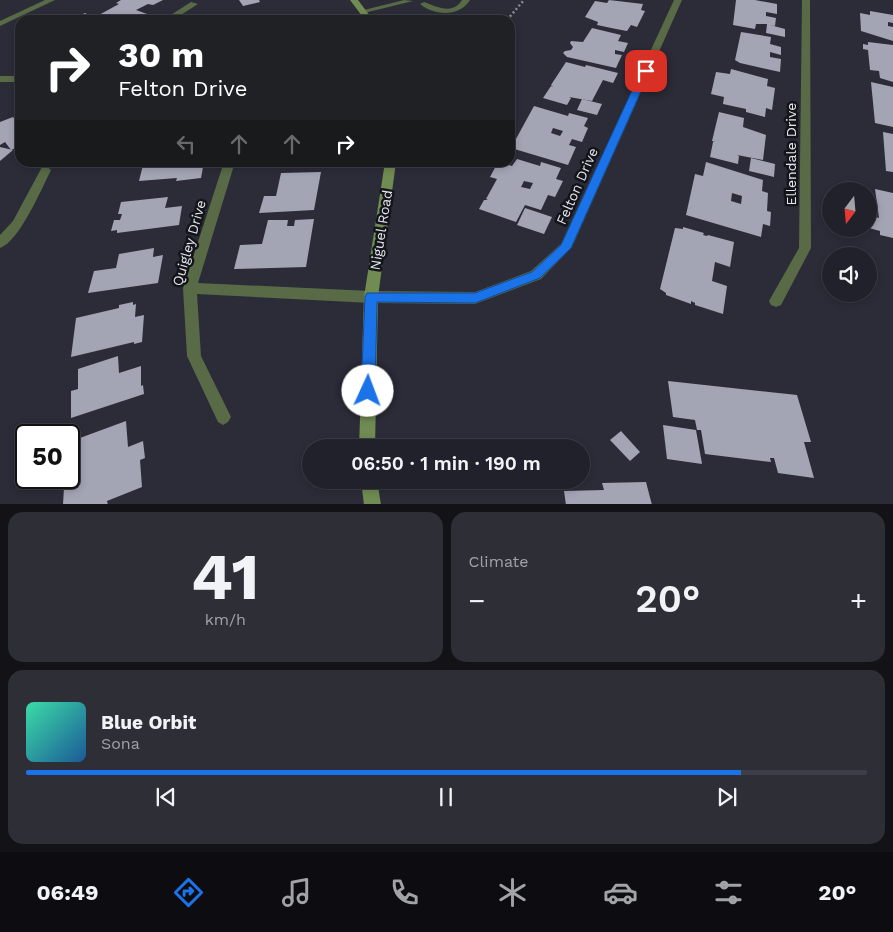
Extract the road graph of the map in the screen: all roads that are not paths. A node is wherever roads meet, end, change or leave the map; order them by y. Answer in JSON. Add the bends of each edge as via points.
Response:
{"nodes":[{"id":1,"x":51,"y":0,"type":"edge"},
{"id":2,"x":354,"y":0,"type":"edge"},
{"id":3,"x":409,"y":0,"type":"edge"},
{"id":4,"x":466,"y":0,"type":"edge"},
{"id":5,"x":678,"y":0,"type":"edge"},
{"id":6,"x":806,"y":0,"type":"edge"},
{"id":7,"x":427,"y":2,"type":"edge"},
{"id":8,"x":194,"y":4,"type":"dead end"},
{"id":9,"x":364,"y":11,"type":"junction"},
{"id":10,"x":19,"y":15,"type":"edge"},
{"id":11,"x":175,"y":15,"type":"edge"},
{"id":12,"x":367,"y":15,"type":"edge"},
{"id":13,"x":15,"y":17,"type":"edge"},
{"id":14,"x":0,"y":24,"type":"edge"},
{"id":15,"x":0,"y":79,"type":"edge"},
{"id":16,"x":15,"y":80,"type":"edge"},
{"id":17,"x":228,"y":167,"type":"edge"},
{"id":18,"x":390,"y":167,"type":"edge"},
{"id":19,"x":46,"y":170,"type":"dead end"},
{"id":20,"x":0,"y":243,"type":"edge"},
{"id":21,"x":190,"y":288,"type":"junction"},
{"id":22,"x":371,"y":297,"type":"junction"},
{"id":23,"x":776,"y":302,"type":"dead end"},
{"id":24,"x":223,"y":417,"type":"dead end"},
{"id":25,"x":367,"y":439,"type":"edge"},
{"id":26,"x":370,"y":489,"type":"edge"},
{"id":27,"x":373,"y":504,"type":"edge"}],
"edges":[{"from":1,"to":10,"type":"street"},
{"from":2,"to":9,"type":"main road"},
{"from":3,"to":7,"type":"lane","via":[[417,4]]},
{"from":3,"to":9,"type":"lane"},
{"from":4,"to":7,"type":"lane","via":[[453,11],[428,6]]},
{"from":5,"to":22,"type":"street","name":"Felton Drive","via":[[566,248],[536,275],[475,298]]},
{"from":6,"to":23,"type":"street","name":"Ellendale Drive","via":[[805,248]]},
{"from":8,"to":11,"type":"street"},
{"from":9,"to":12,"type":"main road"},
{"from":13,"to":14,"type":"street"},
{"from":15,"to":16,"type":"street"},
{"from":17,"to":21,"type":"street","name":"Quigley Drive"},
{"from":18,"to":22,"type":"main road","name":"Niguel Road"},
{"from":19,"to":20,"type":"street","via":[[16,224]]},
{"from":21,"to":22,"type":"street","name":"Felton Drive"},
{"from":21,"to":24,"type":"street","name":"Quigley Drive","via":[[194,356]]},
{"from":22,"to":25,"type":"main road","name":"Niguel Road"},
{"from":26,"to":27,"type":"main road"}]}
